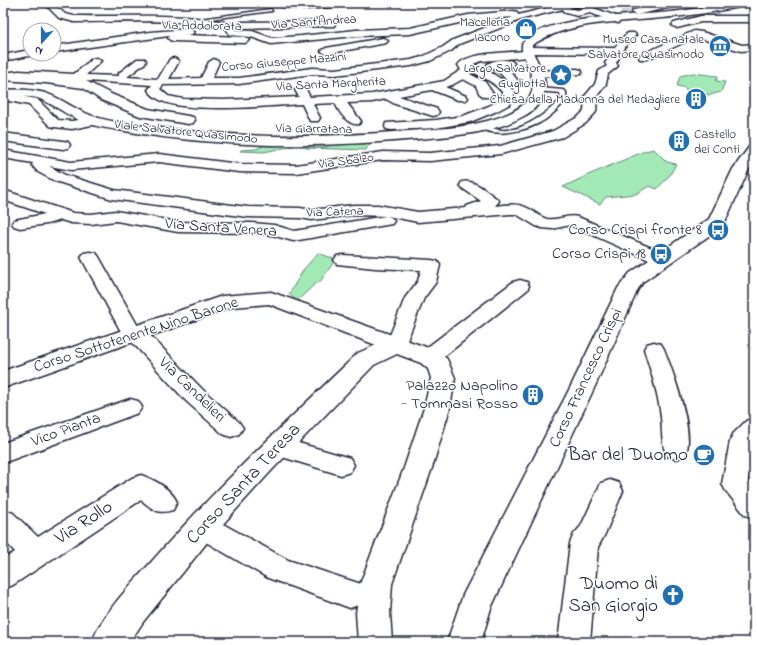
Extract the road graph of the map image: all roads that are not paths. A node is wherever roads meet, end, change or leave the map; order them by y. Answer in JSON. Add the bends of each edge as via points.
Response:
{"nodes":[{"id":1,"x":48,"y":3,"type":"edge"},
{"id":2,"x":248,"y":3,"type":"edge"},
{"id":3,"x":384,"y":3,"type":"edge"},
{"id":4,"x":581,"y":3,"type":"edge"},
{"id":5,"x":678,"y":3,"type":"edge"},
{"id":6,"x":739,"y":4,"type":"edge"},
{"id":7,"x":563,"y":6,"type":"edge"},
{"id":8,"x":635,"y":8,"type":"tunnel mouth"},
{"id":9,"x":754,"y":8,"type":"edge"},
{"id":10,"x":707,"y":9,"type":"edge"},
{"id":11,"x":304,"y":12,"type":"junction"},
{"id":12,"x":505,"y":15,"type":"junction"},
{"id":13,"x":271,"y":18,"type":"dead end"},
{"id":14,"x":622,"y":18,"type":"junction"},
{"id":15,"x":754,"y":19,"type":"edge"},
{"id":16,"x":186,"y":20,"type":"junction"},
{"id":17,"x":206,"y":22,"type":"junction"},
{"id":18,"x":146,"y":23,"type":"dead end"},
{"id":19,"x":125,"y":24,"type":"dead end"},
{"id":20,"x":342,"y":24,"type":"dead end"},
{"id":21,"x":109,"y":25,"type":"dead end"},
{"id":22,"x":677,"y":26,"type":"dead end"},
{"id":23,"x":463,"y":27,"type":"dead end"},
{"id":24,"x":233,"y":29,"type":"junction"},
{"id":25,"x":309,"y":30,"type":"dead end"},
{"id":26,"x":415,"y":30,"type":"junction"},
{"id":27,"x":176,"y":32,"type":"junction"},
{"id":28,"x":373,"y":32,"type":"junction"},
{"id":29,"x":74,"y":36,"type":"dead end"},
{"id":30,"x":355,"y":39,"type":"dead end"},
{"id":31,"x":132,"y":40,"type":"junction"},
{"id":32,"x":271,"y":41,"type":"junction"},
{"id":33,"x":150,"y":45,"type":"dead end"},
{"id":34,"x":754,"y":47,"type":"edge"},
{"id":35,"x":62,"y":49,"type":"edge"},
{"id":36,"x":102,"y":49,"type":"dead end"},
{"id":37,"x":62,"y":50,"type":"edge"},
{"id":38,"x":371,"y":50,"type":"dead end"},
{"id":39,"x":618,"y":51,"type":"junction"},
{"id":40,"x":22,"y":54,"type":"edge"},
{"id":41,"x":528,"y":55,"type":"junction"},
{"id":42,"x":3,"y":56,"type":"edge"},
{"id":43,"x":644,"y":56,"type":"dead end"},
{"id":44,"x":383,"y":60,"type":"dead end"},
{"id":45,"x":96,"y":61,"type":"dead end"},
{"id":46,"x":141,"y":61,"type":"dead end"},
{"id":47,"x":174,"y":61,"type":"dead end"},
{"id":48,"x":214,"y":62,"type":"dead end"},
{"id":49,"x":335,"y":62,"type":"junction"},
{"id":50,"x":442,"y":62,"type":"dead end"},
{"id":51,"x":420,"y":63,"type":"dead end"},
{"id":52,"x":464,"y":69,"type":"junction"},
{"id":53,"x":3,"y":70,"type":"edge"},
{"id":54,"x":312,"y":71,"type":"junction"},
{"id":55,"x":577,"y":72,"type":"dead end"},
{"id":56,"x":537,"y":74,"type":"junction"},
{"id":57,"x":3,"y":76,"type":"edge"},
{"id":58,"x":57,"y":76,"type":"junction"},
{"id":59,"x":77,"y":77,"type":"junction"},
{"id":60,"x":120,"y":77,"type":"junction"},
{"id":61,"x":416,"y":77,"type":"dead end"},
{"id":62,"x":205,"y":82,"type":"junction"},
{"id":63,"x":386,"y":82,"type":"dead end"},
{"id":64,"x":245,"y":84,"type":"junction"},
{"id":65,"x":158,"y":85,"type":"junction"},
{"id":66,"x":502,"y":85,"type":"junction"},
{"id":67,"x":283,"y":86,"type":"dead end"},
{"id":68,"x":435,"y":87,"type":"junction"},
{"id":69,"x":129,"y":90,"type":"dead end"},
{"id":70,"x":336,"y":90,"type":"junction"},
{"id":71,"x":540,"y":90,"type":"junction"},
{"id":72,"x":406,"y":92,"type":"junction"},
{"id":73,"x":6,"y":94,"type":"edge"},
{"id":74,"x":488,"y":94,"type":"dead end"},
{"id":75,"x":388,"y":95,"type":"junction"},
{"id":76,"x":164,"y":98,"type":"junction"},
{"id":77,"x":462,"y":98,"type":"dead end"},
{"id":78,"x":238,"y":103,"type":"junction"},
{"id":79,"x":148,"y":106,"type":"dead end"},
{"id":80,"x":310,"y":109,"type":"junction"},
{"id":81,"x":433,"y":112,"type":"dead end"},
{"id":82,"x":236,"y":116,"type":"dead end"},
{"id":83,"x":93,"y":121,"type":"junction"},
{"id":84,"x":355,"y":121,"type":"dead end"},
{"id":85,"x":200,"y":122,"type":"dead end"},
{"id":86,"x":222,"y":125,"type":"dead end"},
{"id":87,"x":391,"y":126,"type":"dead end"},
{"id":88,"x":479,"y":126,"type":"junction"},
{"id":89,"x":372,"y":134,"type":"junction"},
{"id":90,"x":9,"y":138,"type":"edge"},
{"id":91,"x":63,"y":145,"type":"dead end"},
{"id":92,"x":754,"y":150,"type":"edge"},
{"id":93,"x":3,"y":154,"type":"edge"},
{"id":94,"x":35,"y":161,"type":"junction"},
{"id":95,"x":467,"y":185,"type":"dead end"},
{"id":96,"x":3,"y":195,"type":"edge"},
{"id":97,"x":410,"y":202,"type":"dead end"},
{"id":98,"x":362,"y":210,"type":"junction"},
{"id":99,"x":469,"y":213,"type":"junction"},
{"id":100,"x":59,"y":215,"type":"junction"},
{"id":101,"x":418,"y":217,"type":"junction"},
{"id":102,"x":20,"y":223,"type":"dead end"},
{"id":103,"x":90,"y":257,"type":"dead end"},
{"id":104,"x":662,"y":259,"type":"junction"},
{"id":105,"x":343,"y":260,"type":"dead end"},
{"id":106,"x":520,"y":286,"type":"dead end"},
{"id":107,"x":135,"y":335,"type":"junction"},
{"id":108,"x":396,"y":345,"type":"junction"},
{"id":109,"x":654,"y":349,"type":"dead end"},
{"id":110,"x":429,"y":357,"type":"junction"},
{"id":111,"x":3,"y":380,"type":"edge"},
{"id":112,"x":130,"y":407,"type":"dead end"},
{"id":113,"x":754,"y":426,"type":"edge"},
{"id":114,"x":231,"y":428,"type":"dead end"},
{"id":115,"x":278,"y":446,"type":"junction"},
{"id":116,"x":676,"y":449,"type":"dead end"},
{"id":117,"x":3,"y":454,"type":"edge"},
{"id":118,"x":341,"y":465,"type":"dead end"},
{"id":119,"x":610,"y":491,"type":"dead end"},
{"id":120,"x":164,"y":502,"type":"dead end"},
{"id":121,"x":754,"y":507,"type":"edge"},
{"id":122,"x":3,"y":521,"type":"edge"},
{"id":123,"x":202,"y":526,"type":"junction"},
{"id":124,"x":36,"y":554,"type":"junction"},
{"id":125,"x":3,"y":575,"type":"edge"},
{"id":126,"x":350,"y":594,"type":"dead end"},
{"id":127,"x":109,"y":642,"type":"edge"},
{"id":128,"x":375,"y":642,"type":"edge"},
{"id":129,"x":464,"y":642,"type":"edge"},
{"id":130,"x":574,"y":642,"type":"edge"}],
"edges":[{"from":1,"to":16,"type":"street","name":"Via Sant'Andrea","via":[[62,16],[81,19]]},
{"from":2,"to":11,"type":"lane"},
{"from":3,"to":11,"type":"lane"},
{"from":4,"to":7,"type":"street","name":"Corso Giuseppe Mazzini"},
{"from":5,"to":8,"type":"street","via":[[648,10]]},
{"from":5,"to":10,"type":"street"},
{"from":6,"to":9,"type":"street"},
{"from":6,"to":10,"type":"street"},
{"from":7,"to":12,"type":"street","name":"Via Sant'Andrea"},
{"from":7,"to":14,"type":"street","via":[[563,17],[600,8]]},
{"from":7,"to":54,"type":"street","name":"Corso Giuseppe Mazzini","via":[[520,17],[456,42],[426,59],[411,63],[335,72]]},
{"from":10,"to":14,"type":"street"},
{"from":11,"to":13,"type":"street"},
{"from":11,"to":16,"type":"lane","via":[[260,11],[203,20]]},
{"from":12,"to":23,"type":"street"},
{"from":12,"to":26,"type":"street","name":"Via Sant'Andrea","via":[[468,18]]},
{"from":14,"to":39,"type":"street","via":[[632,22],[627,27],[630,33],[621,42]]},
{"from":14,"to":41,"type":"street","via":[[582,23],[546,32],[527,44]]},
{"from":15,"to":22,"type":"street","via":[[702,18]]},
{"from":16,"to":17,"type":"street","name":"Via Sant'Andrea"},
{"from":17,"to":18,"type":"street"},
{"from":17,"to":24,"type":"street","name":"Via Sant'Andrea"},
{"from":19,"to":21,"type":"street"},
{"from":20,"to":24,"type":"street"},
{"from":24,"to":25,"type":"street"},
{"from":24,"to":27,"type":"street"},
{"from":24,"to":32,"type":"street","name":"Via Sant'Andrea"},
{"from":26,"to":28,"type":"street","name":"Via Sant'Andrea"},
{"from":26,"to":49,"type":"street","via":[[417,33],[326,51]]},
{"from":27,"to":29,"type":"street","via":[[141,31]]},
{"from":27,"to":31,"type":"street"},
{"from":28,"to":30,"type":"street","via":[[376,36]]},
{"from":28,"to":32,"type":"street","name":"Via Sant'Andrea"},
{"from":31,"to":32,"type":"street","name":"Via Addolorata","via":[[205,38]]},
{"from":31,"to":33,"type":"street"},
{"from":31,"to":35,"type":"street"},
{"from":34,"to":43,"type":"street","via":[[741,48],[694,34]]},
{"from":36,"to":37,"type":"street"},
{"from":38,"to":49,"type":"street"},
{"from":39,"to":41,"type":"street","via":[[594,50]]},
{"from":39,"to":94,"type":"street","name":"Via Sbalzo","via":[[610,63],[613,66],[603,73],[600,84],[591,96],[590,112],[582,120],[558,134],[501,150],[430,157],[383,156],[288,169],[239,168],[159,158],[71,166]]},
{"from":40,"to":42,"type":"street"},
{"from":41,"to":52,"type":"street","name":"Via Santa Margherita","via":[[481,58]]},
{"from":41,"to":56,"type":"street"},
{"from":41,"to":66,"type":"street","via":[[492,65],[505,72],[513,82]]},
{"from":44,"to":49,"type":"street"},
{"from":45,"to":59,"type":"street"},
{"from":46,"to":60,"type":"street"},
{"from":47,"to":65,"type":"street"},
{"from":48,"to":62,"type":"street"},
{"from":49,"to":54,"type":"street","via":[[317,63]]},
{"from":50,"to":51,"type":"street"},
{"from":52,"to":66,"type":"street","via":[[486,74]]},
{"from":52,"to":68,"type":"street","name":"Via Santa Margherita","via":[[448,83]]},
{"from":52,"to":74,"type":"street"},
{"from":53,"to":58,"type":"street"},
{"from":54,"to":64,"type":"street","name":"Corso Giuseppe Mazzini","via":[[262,74]]},
{"from":55,"to":56,"type":"street"},
{"from":56,"to":71,"type":"street"},
{"from":57,"to":58,"type":"street","name":"Corso Giuseppe Mazzini"},
{"from":57,"to":85,"type":"street","via":[[86,85],[106,98],[145,113]]},
{"from":58,"to":59,"type":"street","name":"Corso Giuseppe Mazzini"},
{"from":59,"to":60,"type":"street","name":"Corso Giuseppe Mazzini"},
{"from":60,"to":65,"type":"street","name":"Corso Giuseppe Mazzini"},
{"from":61,"to":68,"type":"street"},
{"from":62,"to":64,"type":"street","name":"Corso Giuseppe Mazzini"},
{"from":62,"to":65,"type":"street","name":"Corso Giuseppe Mazzini"},
{"from":63,"to":72,"type":"street"},
{"from":64,"to":78,"type":"street","name":"Via Santa Margherita"},
{"from":64,"to":80,"type":"street","name":"Via Santa Margherita"},
{"from":65,"to":69,"type":"street"},
{"from":65,"to":76,"type":"street","name":"Via Santa Margherita"},
{"from":66,"to":87,"type":"street","via":[[510,93],[509,97],[500,106],[483,113],[450,123]]},
{"from":67,"to":80,"type":"street","via":[[298,86]]},
{"from":68,"to":72,"type":"street","name":"Via Santa Margherita"},
{"from":68,"to":77,"type":"street"},
{"from":70,"to":75,"type":"street","name":"Via Santa Margherita"},
{"from":70,"to":80,"type":"street","name":"Via Santa Margherita"},
{"from":70,"to":84,"type":"street","via":[[343,108]]},
{"from":71,"to":88,"type":"street","via":[[532,103],[519,114]]},
{"from":71,"to":88,"type":"lane","via":[[563,92],[564,99],[542,119],[521,128],[502,132]]},
{"from":72,"to":75,"type":"street","name":"Via Santa Margherita"},
{"from":73,"to":83,"type":"street","name":"Viale Salvatore Quasimodo","via":[[44,96]]},
{"from":73,"to":83,"type":"street","via":[[8,98],[33,102],[54,123],[72,125]]},
{"from":75,"to":81,"type":"street"},
{"from":76,"to":78,"type":"street","name":"Via Santa Margherita","via":[[183,103]]},
{"from":76,"to":79,"type":"street"},
{"from":78,"to":82,"type":"street"},
{"from":83,"to":89,"type":"street","name":"Viale Salvatore Quasimodo","via":[[154,131],[251,140]]},
{"from":86,"to":89,"type":"street","name":"Via Giarratana"},
{"from":88,"to":89,"type":"street","via":[[436,133]]},
{"from":90,"to":91,"type":"street"},
{"from":92,"to":104,"type":"street","name":"Corso Francesco Crispi","via":[[741,169],[719,220]]},
{"from":93,"to":94,"type":"street","name":"Via Catena"},
{"from":94,"to":98,"type":"street","name":"Via Catena","via":[[43,169],[60,178],[128,196],[248,212],[300,213],[312,216]]},
{"from":95,"to":99,"type":"street","via":[[491,200],[470,210]]},
{"from":96,"to":100,"type":"street","name":"Via Santa Venera"},
{"from":97,"to":98,"type":"street"},
{"from":98,"to":101,"type":"street","name":"Via Catena"},
{"from":99,"to":101,"type":"street","name":"Via Catena"},
{"from":99,"to":104,"type":"street","name":"Via Catena","via":[[510,209],[520,210],[542,223],[572,220]]},
{"from":100,"to":101,"type":"street","name":"Via Santa Venera","via":[[81,219],[116,216],[178,227],[252,228],[274,230],[293,236]]},
{"from":100,"to":102,"type":"street"},
{"from":103,"to":107,"type":"street","name":"Via Candelieri"},
{"from":104,"to":129,"type":"street","name":"Corso Francesco Crispi","via":[[637,277],[628,288],[475,606]]},
{"from":105,"to":108,"type":"street","via":[[431,265],[427,282],[415,298]]},
{"from":106,"to":110,"type":"street"},
{"from":107,"to":108,"type":"street","name":"Corso Sottotenente Nino Barone","via":[[229,301],[271,298]]},
{"from":107,"to":111,"type":"street","name":"Corso Sottotenente Nino Barone"},
{"from":107,"to":114,"type":"street","name":"Via Candelieri","via":[[194,395]]},
{"from":108,"to":110,"type":"street","name":"Corso Sottotenente Nino Barone"},
{"from":108,"to":115,"type":"street","name":"Corso Santa Teresa","via":[[366,359]]},
{"from":109,"to":116,"type":"street","via":[[668,386]]},
{"from":110,"to":128,"type":"street","via":[[439,365],[443,378],[437,408],[418,468],[376,584],[373,613]]},
{"from":112,"to":117,"type":"street","name":"Vico Pianta"},
{"from":113,"to":121,"type":"street","via":[[742,442],[735,484]]},
{"from":115,"to":118,"type":"street"},
{"from":115,"to":123,"type":"street","name":"Corso Santa Teresa"},
{"from":119,"to":130,"type":"street","via":[[591,534],[584,543]]},
{"from":120,"to":124,"type":"street","name":"Via Rollo","via":[[141,486]]},
{"from":122,"to":124,"type":"street"},
{"from":123,"to":126,"type":"street","via":[[278,569]]},
{"from":123,"to":127,"type":"street","name":"Corso Santa Teresa","via":[[130,611]]},
{"from":124,"to":125,"type":"street","name":"Via Rollo"}]}
